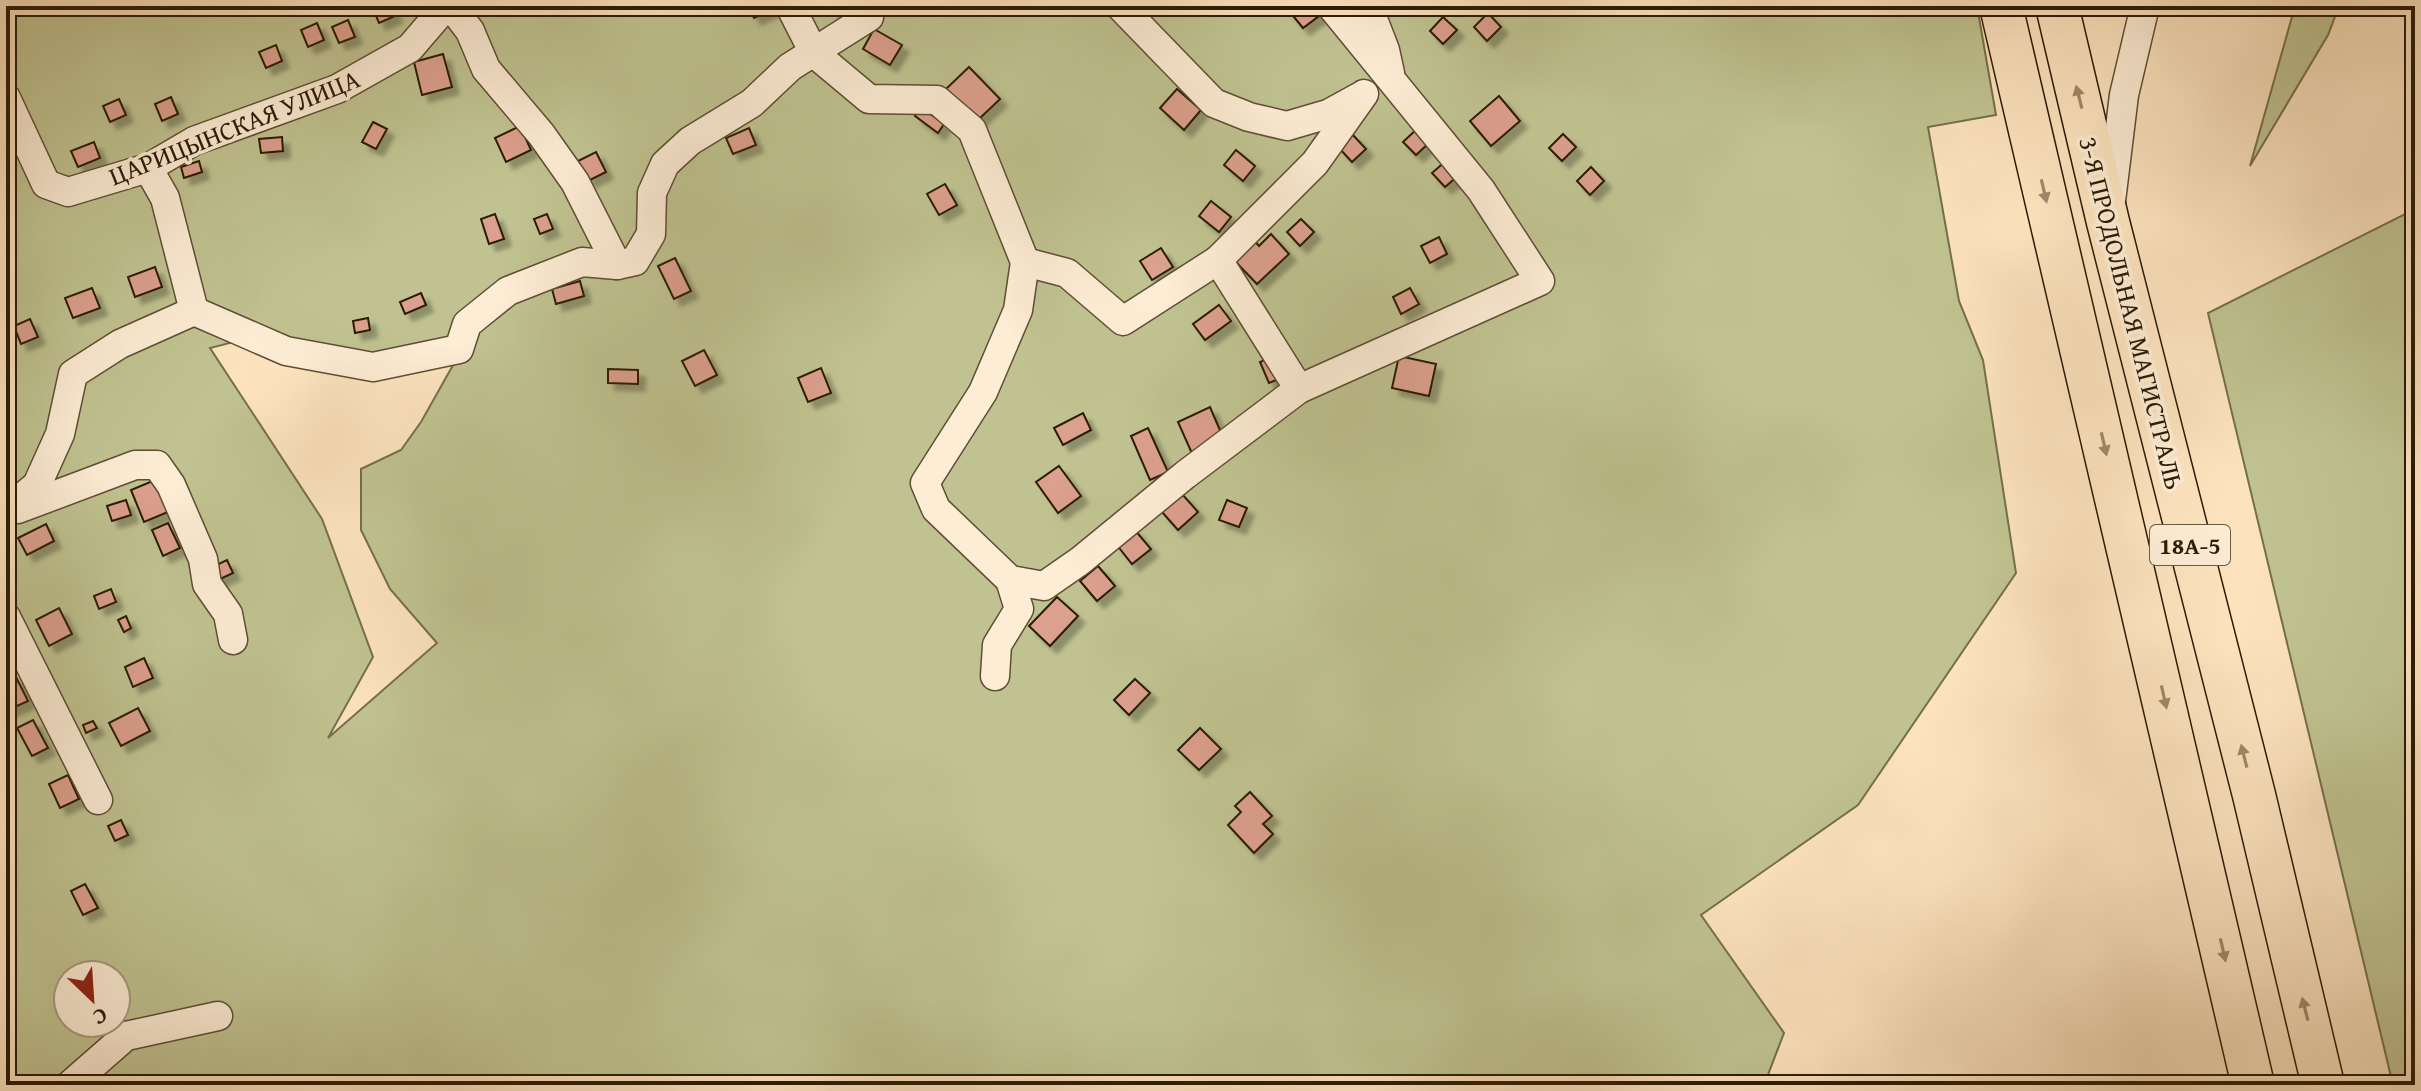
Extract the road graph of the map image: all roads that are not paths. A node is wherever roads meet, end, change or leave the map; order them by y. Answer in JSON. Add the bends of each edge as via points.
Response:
{"nodes":[{"id":1,"x":449,"y":6,"type":"edge"},
{"id":2,"x":790,"y":6,"type":"edge"},
{"id":3,"x":1120,"y":6,"type":"edge"},
{"id":4,"x":1331,"y":6,"type":"edge"},
{"id":5,"x":1368,"y":6,"type":"edge"},
{"id":6,"x":2001,"y":6,"type":"edge"},
{"id":7,"x":2057,"y":6,"type":"edge"},
{"id":8,"x":2145,"y":6,"type":"edge"},
{"id":9,"x":869,"y":17,"type":"dead end"},
{"id":10,"x":814,"y":53,"type":"junction"},
{"id":11,"x":1392,"y":83,"type":"junction"},
{"id":12,"x":1364,"y":94,"type":"junction"},
{"id":13,"x":6,"y":98,"type":"edge"},
{"id":14,"x":148,"y":168,"type":"junction"},
{"id":15,"x":2108,"y":222,"type":"junction"},
{"id":16,"x":1218,"y":260,"type":"junction"},
{"id":17,"x":1025,"y":262,"type":"junction"},
{"id":18,"x":617,"y":265,"type":"junction"},
{"id":19,"x":194,"y":311,"type":"junction"},
{"id":20,"x":1299,"y":389,"type":"junction"},
{"id":21,"x":6,"y":512,"type":"edge"},
{"id":22,"x":1010,"y":580,"type":"junction"},
{"id":23,"x":6,"y":617,"type":"edge"},
{"id":24,"x":233,"y":640,"type":"dead end"},
{"id":25,"x":995,"y":676,"type":"dead end"},
{"id":26,"x":98,"y":800,"type":"dead end"},
{"id":27,"x":218,"y":1016,"type":"dead end"},
{"id":28,"x":70,"y":1085,"type":"edge"},
{"id":29,"x":2253,"y":1085,"type":"edge"},
{"id":30,"x":2323,"y":1085,"type":"edge"}],
"edges":[{"from":1,"to":14,"type":"street","name":"ЦАРИЦЫНСКАЯ УЛИЦА","via":[[410,48],[337,89],[194,141]]},
{"from":1,"to":18,"type":"street","via":[[470,31],[486,69],[575,182]]},
{"from":2,"to":10,"type":"street"},
{"from":3,"to":12,"type":"street","via":[[1214,103],[1249,117],[1287,126],[1328,114]]},
{"from":4,"to":11,"type":"street"},
{"from":5,"to":11,"type":"street"},
{"from":6,"to":29,"type":"highway","number":"18А-5","one_way":true},
{"from":15,"to":7,"type":"highway","name":"3-Я ПРОДОЛЬНАЯ МАГИСТРАЛЬ","number":"18А-5","one_way":true},
{"from":8,"to":15,"type":"street","via":[[2124,95]]},
{"from":9,"to":10,"type":"street"},
{"from":10,"to":17,"type":"street","via":[[869,99],[937,100],[972,130]]},
{"from":10,"to":18,"type":"street","via":[[665,164],[652,193],[651,234],[635,261]]},
{"from":11,"to":12,"type":"street"},
{"from":11,"to":20,"type":"street","via":[[1481,190],[1540,281]]},
{"from":12,"to":16,"type":"street","via":[[1315,163]]},
{"from":13,"to":14,"type":"street","name":"ЦАРИЦЫНСКАЯ УЛИЦА","via":[[46,184],[68,192]]},
{"from":14,"to":19,"type":"street","via":[[165,198]]},
{"from":30,"to":15,"type":"highway","name":"3-Я ПРОДОЛЬНАЯ МАГИСТРАЛЬ","number":"18А-5","one_way":true},
{"from":16,"to":17,"type":"street","via":[[1123,321],[1067,273]]},
{"from":16,"to":20,"type":"street"},
{"from":17,"to":22,"type":"street","via":[[1018,310],[983,392],[925,483],[936,509]]},
{"from":18,"to":19,"type":"street","via":[[582,262],[508,291],[467,324],[459,349],[373,367],[286,351]]},
{"from":19,"to":21,"type":"street","via":[[120,344],[73,374],[60,434],[37,485]]},
{"from":20,"to":22,"type":"street","via":[[1044,586]]},
{"from":21,"to":24,"type":"street","via":[[135,465],[157,465],[203,559],[207,584],[228,614]]},
{"from":22,"to":25,"type":"street","via":[[1019,609],[997,645]]},
{"from":23,"to":26,"type":"street"},
{"from":27,"to":28,"type":"street","via":[[126,1036]]}]}
